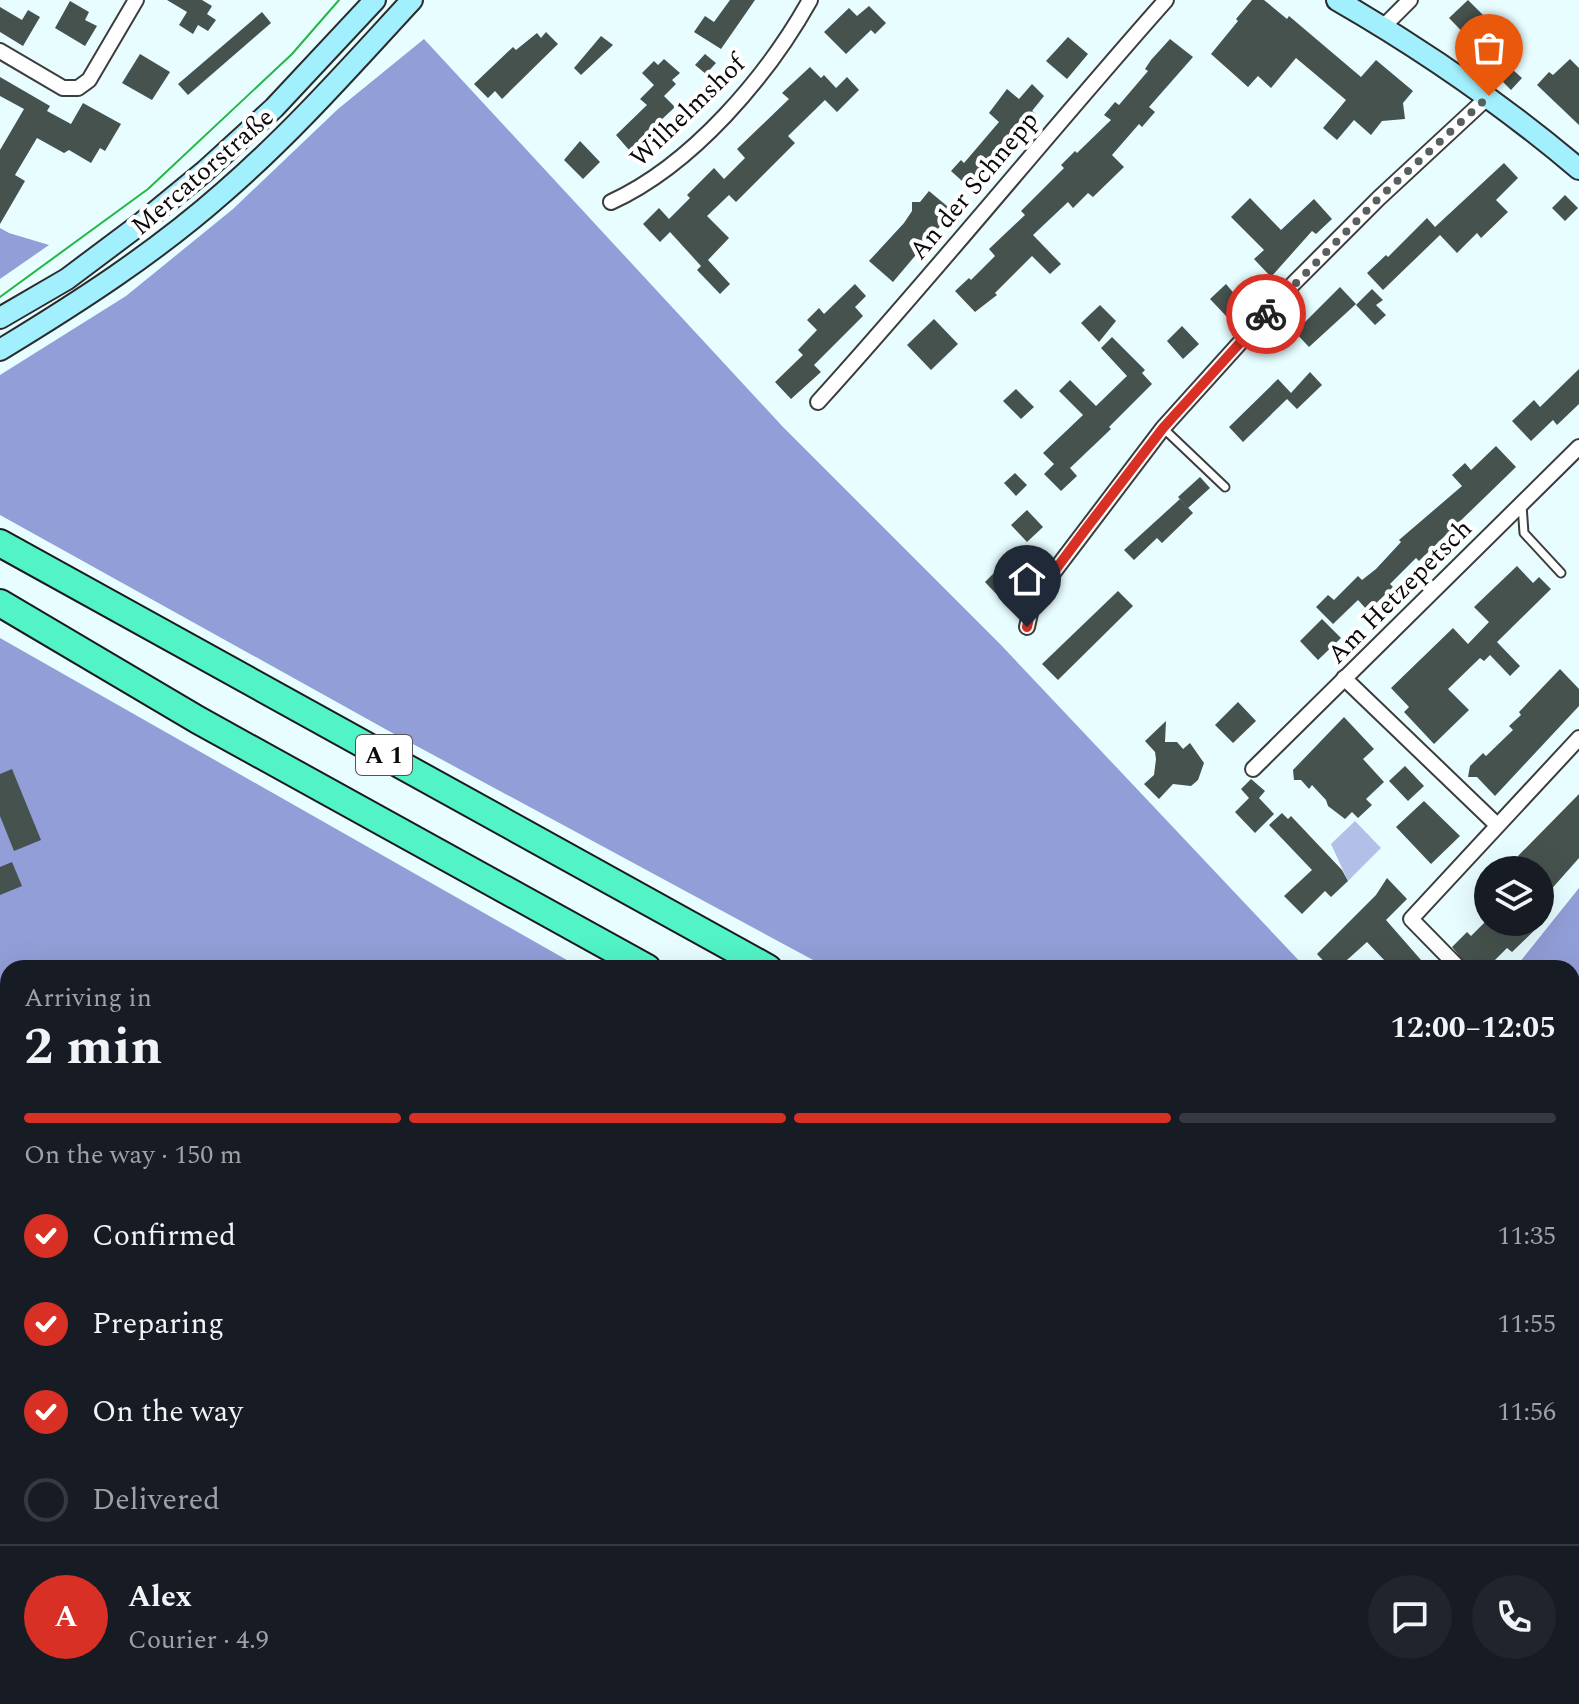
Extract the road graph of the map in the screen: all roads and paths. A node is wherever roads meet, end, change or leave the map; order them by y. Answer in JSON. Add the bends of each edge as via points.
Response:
{"nodes":[{"id":1,"x":136,"y":0,"type":"edge"},
{"id":2,"x":359,"y":0,"type":"edge"},
{"id":3,"x":375,"y":0,"type":"edge"},
{"id":4,"x":412,"y":0,"type":"edge"},
{"id":5,"x":424,"y":0,"type":"edge"},
{"id":6,"x":810,"y":0,"type":"edge"},
{"id":7,"x":1166,"y":0,"type":"edge"},
{"id":8,"x":1337,"y":0,"type":"edge"},
{"id":9,"x":1410,"y":0,"type":"edge"},
{"id":10,"x":1383,"y":27,"type":"junction"},
{"id":11,"x":366,"y":50,"type":"junction"},
{"id":12,"x":0,"y":51,"type":"edge"},
{"id":13,"x":1489,"y":96,"type":"junction"},
{"id":14,"x":229,"y":147,"type":"junction"},
{"id":15,"x":1579,"y":169,"type":"edge"},
{"id":16,"x":611,"y":202,"type":"dead end"},
{"id":17,"x":0,"y":318,"type":"edge"},
{"id":18,"x":0,"y":350,"type":"edge"},
{"id":19,"x":818,"y":402,"type":"dead end"},
{"id":20,"x":1163,"y":428,"type":"junction"},
{"id":21,"x":1579,"y":447,"type":"edge"},
{"id":22,"x":1225,"y":487,"type":"dead end"},
{"id":23,"x":1521,"y":504,"type":"junction"},
{"id":24,"x":0,"y":543,"type":"edge"},
{"id":25,"x":1561,"y":573,"type":"dead end"},
{"id":26,"x":0,"y":603,"type":"edge"},
{"id":27,"x":1027,"y":627,"type":"dead end"},
{"id":28,"x":1344,"y":678,"type":"junction"},
{"id":29,"x":1579,"y":738,"type":"edge"},
{"id":30,"x":1253,"y":769,"type":"dead end"},
{"id":31,"x":1497,"y":825,"type":"junction"},
{"id":32,"x":633,"y":960,"type":"edge"},
{"id":33,"x":754,"y":960,"type":"edge"},
{"id":34,"x":1451,"y":960,"type":"edge"}],
"edges":[{"from":1,"to":12,"type":"street","via":[[89,80],[78,88],[63,88]]},
{"from":2,"to":14,"type":"main road"},
{"from":3,"to":14,"type":"main road","name":"Mercatorstraße","via":[[274,108]]},
{"from":4,"to":11,"type":"main road","name":"Mercatorstraße"},
{"from":5,"to":11,"type":"main road"},
{"from":6,"to":16,"type":"street","name":"Wilhelmshof","via":[[755,82],[727,112],[641,188]]},
{"from":7,"to":19,"type":"street","name":"An der Schnepp"},
{"from":8,"to":10,"type":"main road"},
{"from":9,"to":10,"type":"street"},
{"from":10,"to":13,"type":"main road"},
{"from":11,"to":18,"type":"main road","name":"Mercatorstraße","via":[[270,150],[171,236],[82,301]]},
{"from":13,"to":15,"type":"main road"},
{"from":13,"to":20,"type":"street","via":[[1293,284]]},
{"from":14,"to":17,"type":"main road","name":"Mercatorstraße","via":[[67,279]]},
{"from":20,"to":22,"type":"lane"},
{"from":20,"to":27,"type":"street","via":[[1033,600]]},
{"from":21,"to":23,"type":"street","name":"Am Hetzepetsch"},
{"from":23,"to":25,"type":"lane","via":[[1524,533]]},
{"from":23,"to":28,"type":"street","name":"Am Hetzepetsch"},
{"from":24,"to":33,"type":"highway","number":"A 1"},
{"from":26,"to":32,"type":"highway","number":"A 1","via":[[198,720]]},
{"from":28,"to":30,"type":"street","name":"Am Hetzepetsch"},
{"from":28,"to":31,"type":"street"},
{"from":29,"to":31,"type":"street"},
{"from":31,"to":34,"type":"street","via":[[1411,919]]}]}
